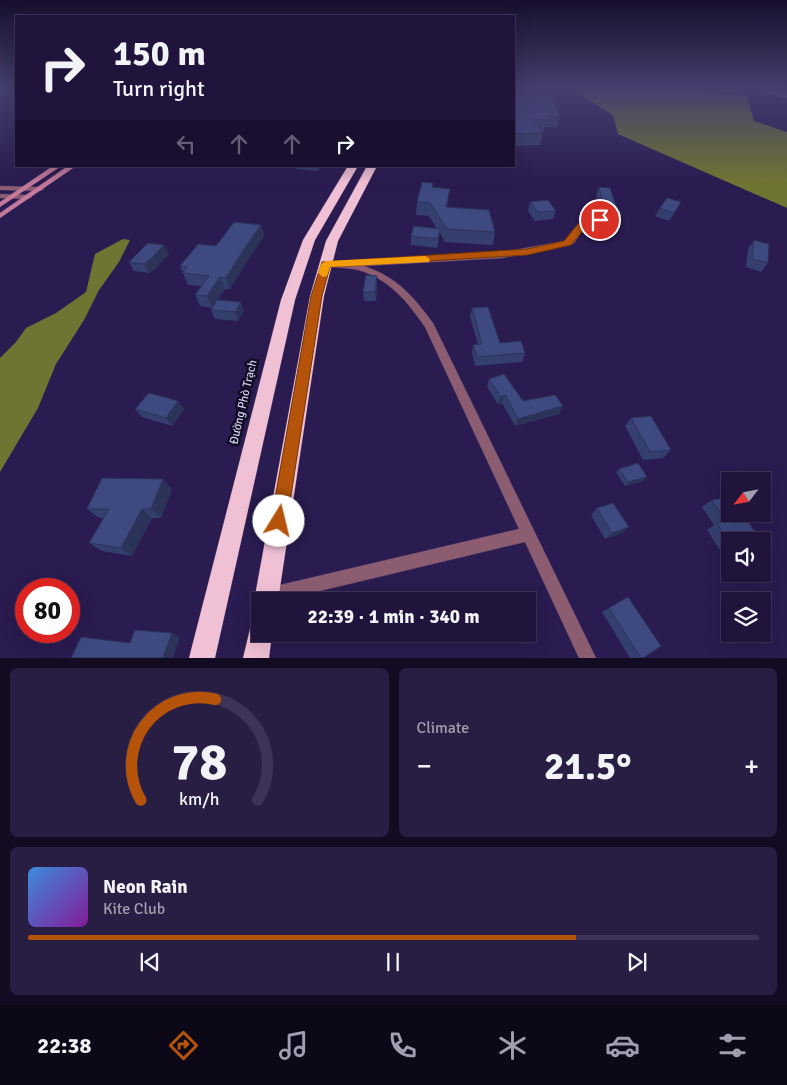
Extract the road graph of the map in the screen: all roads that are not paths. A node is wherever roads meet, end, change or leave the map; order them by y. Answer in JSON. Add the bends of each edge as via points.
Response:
{"nodes":[{"id":1,"x":56,"y":167,"type":"edge"},
{"id":2,"x":72,"y":167,"type":"edge"},
{"id":3,"x":352,"y":167,"type":"edge"},
{"id":4,"x":371,"y":167,"type":"edge"},
{"id":5,"x":0,"y":188,"type":"edge"},
{"id":6,"x":25,"y":188,"type":"junction"},
{"id":7,"x":40,"y":188,"type":"junction"},
{"id":8,"x":0,"y":196,"type":"edge"},
{"id":9,"x":12,"y":197,"type":"junction"},
{"id":10,"x":28,"y":197,"type":"junction"},
{"id":11,"x":0,"y":205,"type":"edge"},
{"id":12,"x":0,"y":216,"type":"edge"},
{"id":13,"x":600,"y":220,"type":"dead end"},
{"id":14,"x":326,"y":264,"type":"junction"},
{"id":15,"x":345,"y":264,"type":"junction"},
{"id":16,"x":529,"y":534,"type":"junction"},
{"id":17,"x":268,"y":592,"type":"edge"},
{"id":18,"x":295,"y":592,"type":"edge"},
{"id":19,"x":259,"y":642,"type":"edge"},
{"id":20,"x":202,"y":658,"type":"edge"},
{"id":21,"x":256,"y":658,"type":"edge"},
{"id":22,"x":588,"y":658,"type":"edge"}],
"edges":[{"from":1,"to":6,"type":"street"},
{"from":2,"to":7,"type":"street"},
{"from":3,"to":20,"type":"highway","name":"Đường Phò Trạch","via":[[309,240],[288,300]]},
{"from":4,"to":14,"type":"highway","via":[[332,241]]},
{"from":5,"to":6,"type":"street"},
{"from":6,"to":7,"type":"street"},
{"from":6,"to":9,"type":"street"},
{"from":7,"to":10,"type":"street"},
{"from":8,"to":9,"type":"street"},
{"from":9,"to":10,"type":"street"},
{"from":9,"to":11,"type":"street"},
{"from":10,"to":12,"type":"street"},
{"from":13,"to":15,"type":"street","via":[[582,226],[568,243],[527,252]]},
{"from":14,"to":15,"type":"street"},
{"from":14,"to":17,"type":"highway","via":[[317,296]]},
{"from":15,"to":16,"type":"street","via":[[385,277],[420,312]]},
{"from":16,"to":18,"type":"street"},
{"from":16,"to":22,"type":"street"},
{"from":19,"to":21,"type":"highway"}]}
